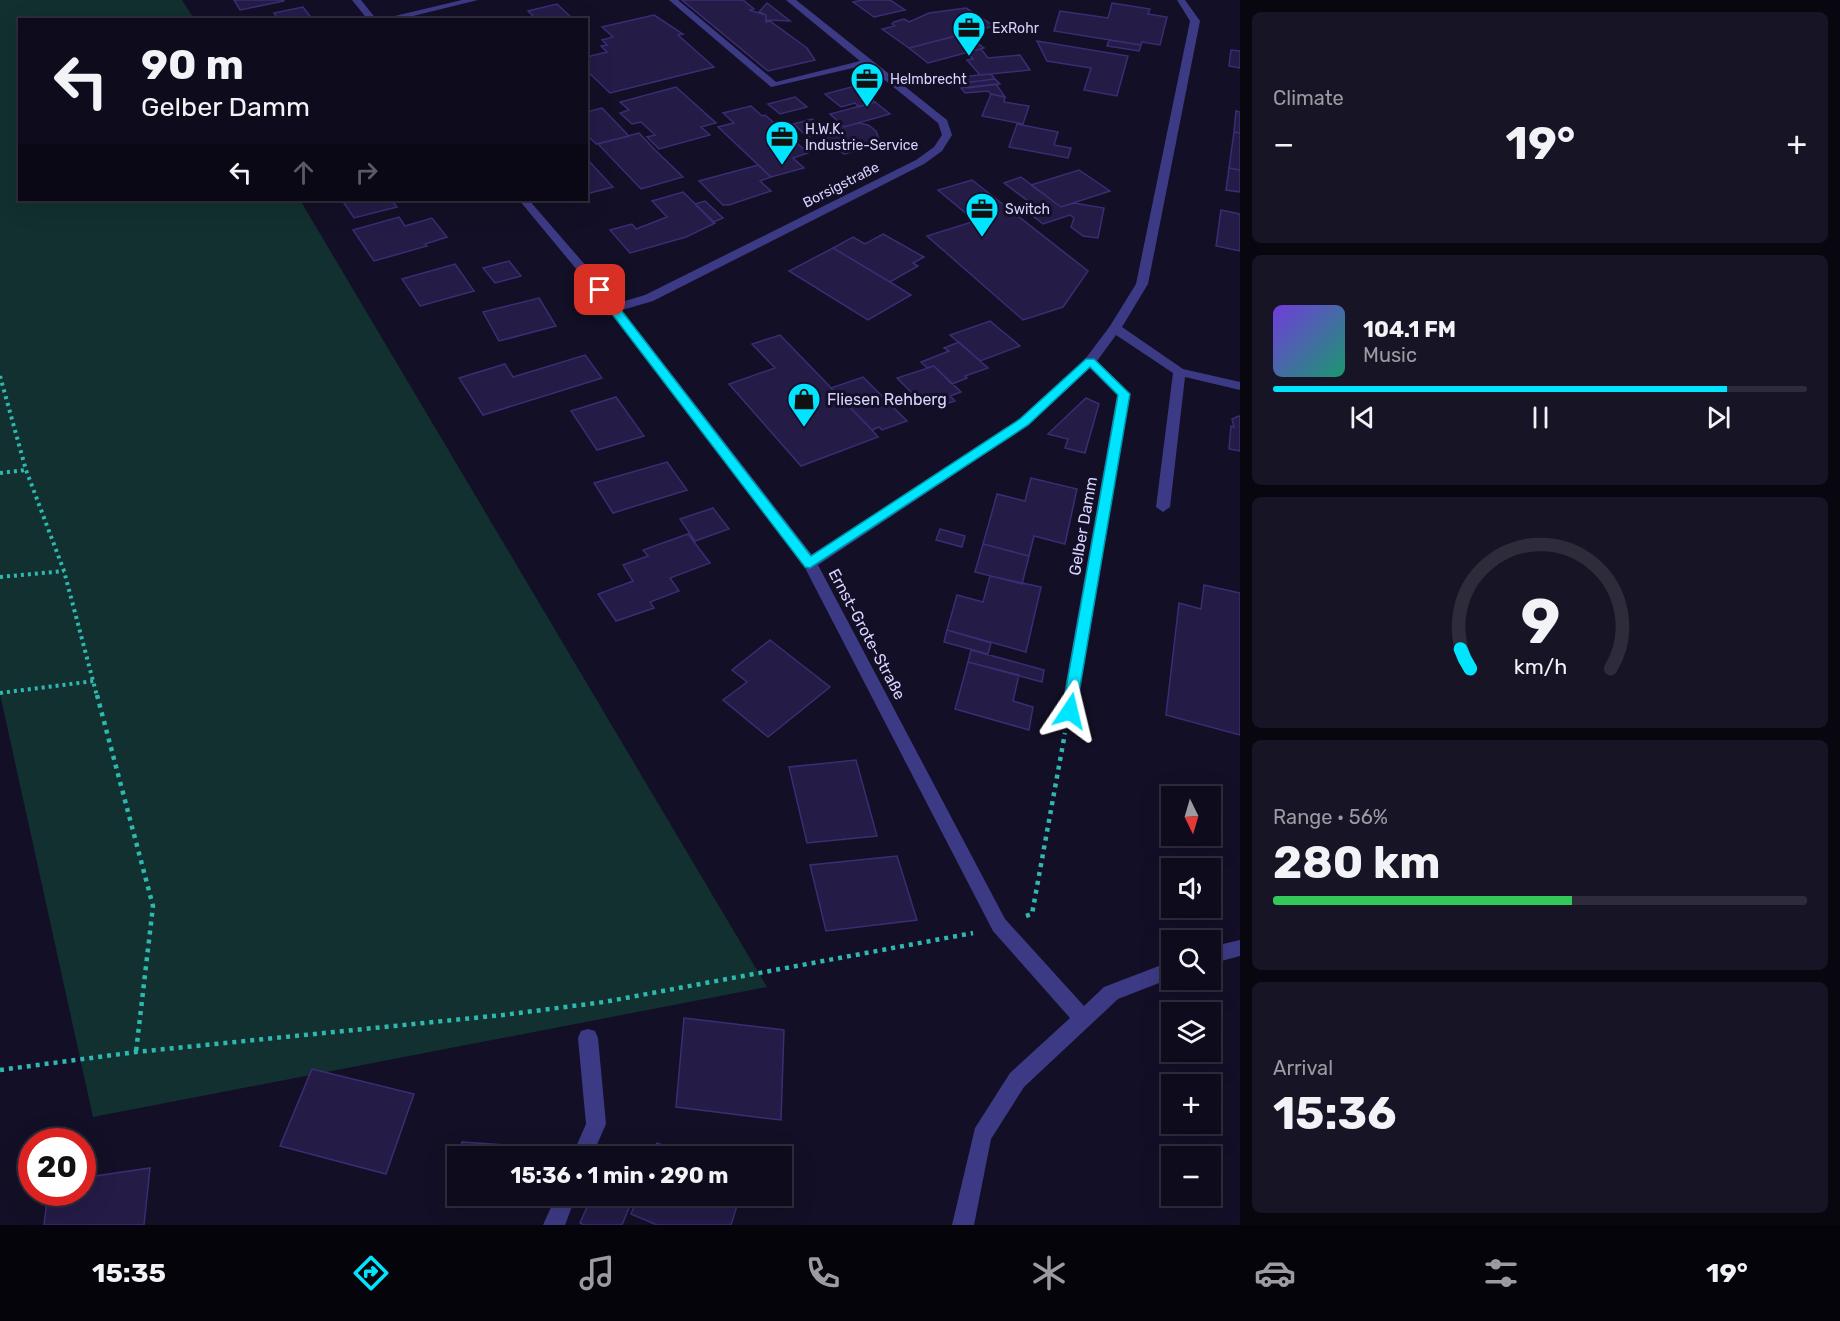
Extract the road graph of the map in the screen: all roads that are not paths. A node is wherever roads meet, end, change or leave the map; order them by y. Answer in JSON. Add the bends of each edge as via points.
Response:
{"nodes":[{"id":1,"x":356,"y":0,"type":"edge"},
{"id":2,"x":474,"y":0,"type":"edge"},
{"id":3,"x":673,"y":0,"type":"edge"},
{"id":4,"x":790,"y":0,"type":"edge"},
{"id":5,"x":1181,"y":0,"type":"edge"},
{"id":6,"x":371,"y":18,"type":"edge"},
{"id":7,"x":391,"y":18,"type":"edge"},
{"id":8,"x":867,"y":62,"type":"junction"},
{"id":9,"x":525,"y":201,"type":"edge"},
{"id":10,"x":615,"y":309,"type":"junction"},
{"id":11,"x":1115,"y":328,"type":"junction"},
{"id":12,"x":1090,"y":361,"type":"junction"},
{"id":13,"x":1179,"y":372,"type":"junction"},
{"id":14,"x":1240,"y":386,"type":"edge"},
{"id":15,"x":1163,"y":507,"type":"dead end"},
{"id":16,"x":810,"y":563,"type":"junction"},
{"id":17,"x":1070,"y":711,"type":"road end"},
{"id":18,"x":1240,"y":948,"type":"edge"},
{"id":19,"x":1221,"y":953,"type":"edge"},
{"id":20,"x":1161,"y":973,"type":"edge"},
{"id":21,"x":1082,"y":1018,"type":"junction"},
{"id":22,"x":588,"y":1038,"type":"dead end"},
{"id":23,"x":586,"y":1146,"type":"edge"},
{"id":24,"x":562,"y":1206,"type":"edge"},
{"id":25,"x":554,"y":1225,"type":"edge"},
{"id":26,"x":963,"y":1225,"type":"edge"}],
"edges":[{"from":1,"to":6,"type":"street"},
{"from":2,"to":7,"type":"street"},
{"from":3,"to":8,"type":"street","via":[[774,85]]},
{"from":4,"to":8,"type":"street","name":"Borsigstraße"},
{"from":5,"to":11,"type":"street","via":[[1195,21],[1147,261],[1142,284]]},
{"from":8,"to":10,"type":"street","name":"Borsigstraße","via":[[943,122],[947,135],[938,150],[649,298]]},
{"from":9,"to":10,"type":"street","name":"Ernst-Grote-Straße"},
{"from":10,"to":16,"type":"street","name":"Ernst-Grote-Straße"},
{"from":11,"to":12,"type":"street"},
{"from":11,"to":13,"type":"street"},
{"from":12,"to":16,"type":"street","via":[[1024,422]]},
{"from":12,"to":17,"type":"street","name":"Gelber Damm","via":[[1124,394]]},
{"from":13,"to":14,"type":"street"},
{"from":13,"to":15,"type":"street"},
{"from":16,"to":21,"type":"street","name":"Ernst-Grote-Straße","via":[[999,925]]},
{"from":18,"to":19,"type":"street"},
{"from":20,"to":21,"type":"street","via":[[1111,993]]},
{"from":21,"to":26,"type":"street","via":[[1017,1080],[982,1135]]},
{"from":22,"to":23,"type":"street","via":[[596,1124]]},
{"from":24,"to":25,"type":"street"}]}
